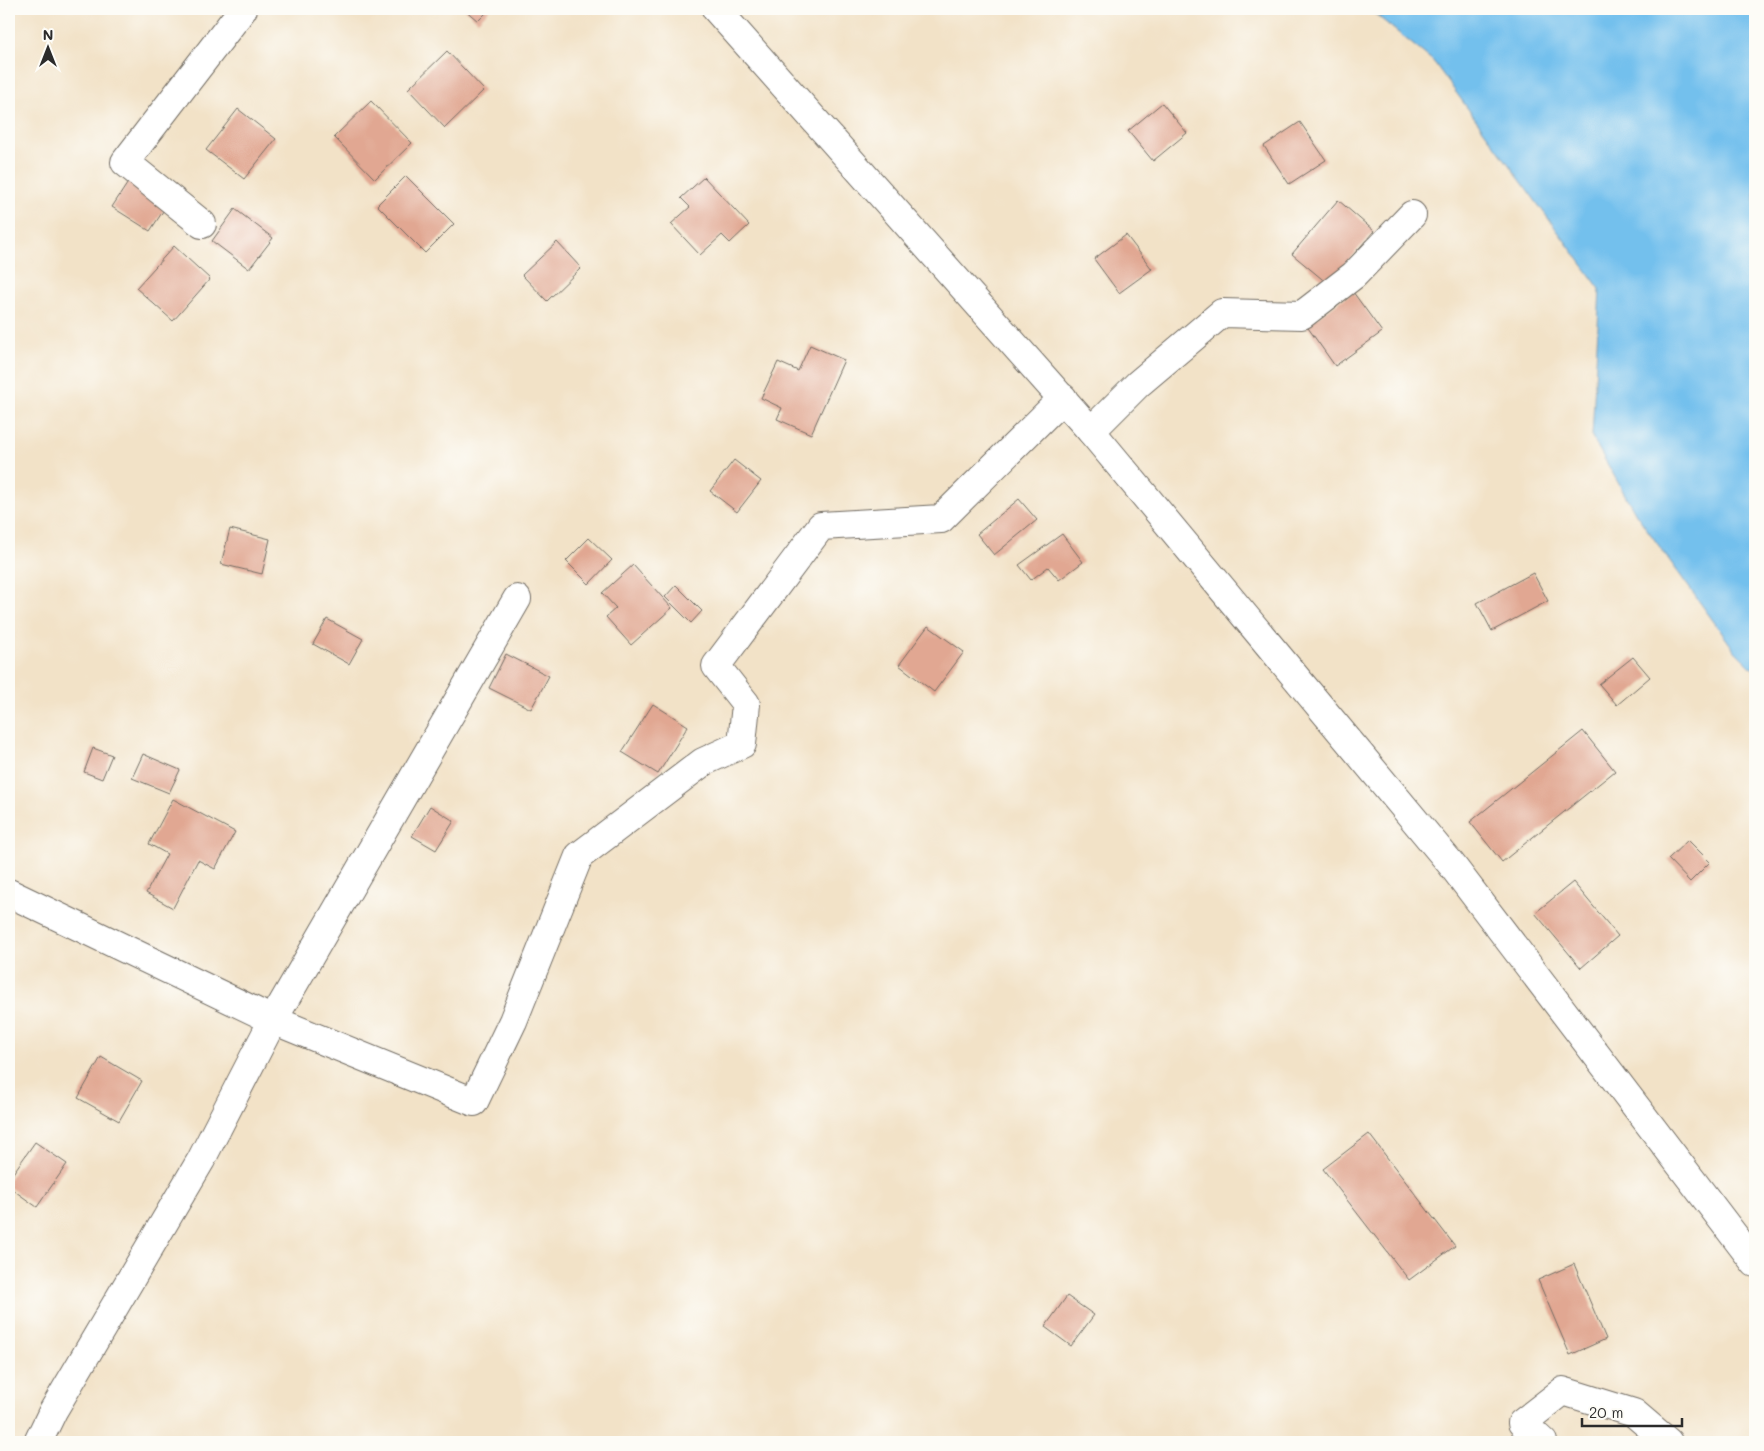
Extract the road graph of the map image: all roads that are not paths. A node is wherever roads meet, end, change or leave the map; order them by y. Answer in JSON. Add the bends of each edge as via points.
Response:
{"nodes":[{"id":1,"x":243,"y":9,"type":"edge"},
{"id":2,"x":716,"y":9,"type":"edge"},
{"id":3,"x":1412,"y":215,"type":"dead end"},
{"id":4,"x":202,"y":224,"type":"dead end"},
{"id":5,"x":1063,"y":398,"type":"junction"},
{"id":6,"x":1091,"y":431,"type":"junction"},
{"id":7,"x":517,"y":599,"type":"dead end"},
{"id":8,"x":9,"y":893,"type":"edge"},
{"id":9,"x":273,"y":1020,"type":"junction"},
{"id":10,"x":1755,"y":1263,"type":"edge"},
{"id":11,"x":38,"y":1442,"type":"edge"},
{"id":12,"x":1542,"y":1442,"type":"edge"},
{"id":13,"x":1668,"y":1442,"type":"edge"}],
"edges":[{"from":1,"to":4,"type":"street","via":[[125,162]]},
{"from":2,"to":5,"type":"street"},
{"from":3,"to":6,"type":"street","via":[[1354,275],[1302,315],[1222,313],[1138,384]]},
{"from":5,"to":6,"type":"street"},
{"from":5,"to":9,"type":"street","via":[[941,519],[821,526],[716,666],[746,704],[742,744],[703,762],[579,856],[513,1021],[474,1102]]},
{"from":6,"to":10,"type":"street","via":[[1451,864]]},
{"from":7,"to":9,"type":"street"},
{"from":8,"to":9,"type":"street"},
{"from":9,"to":11,"type":"street","via":[[201,1160],[53,1411]]},
{"from":12,"to":13,"type":"street","via":[[1522,1423],[1563,1391],[1634,1414]]}]}
